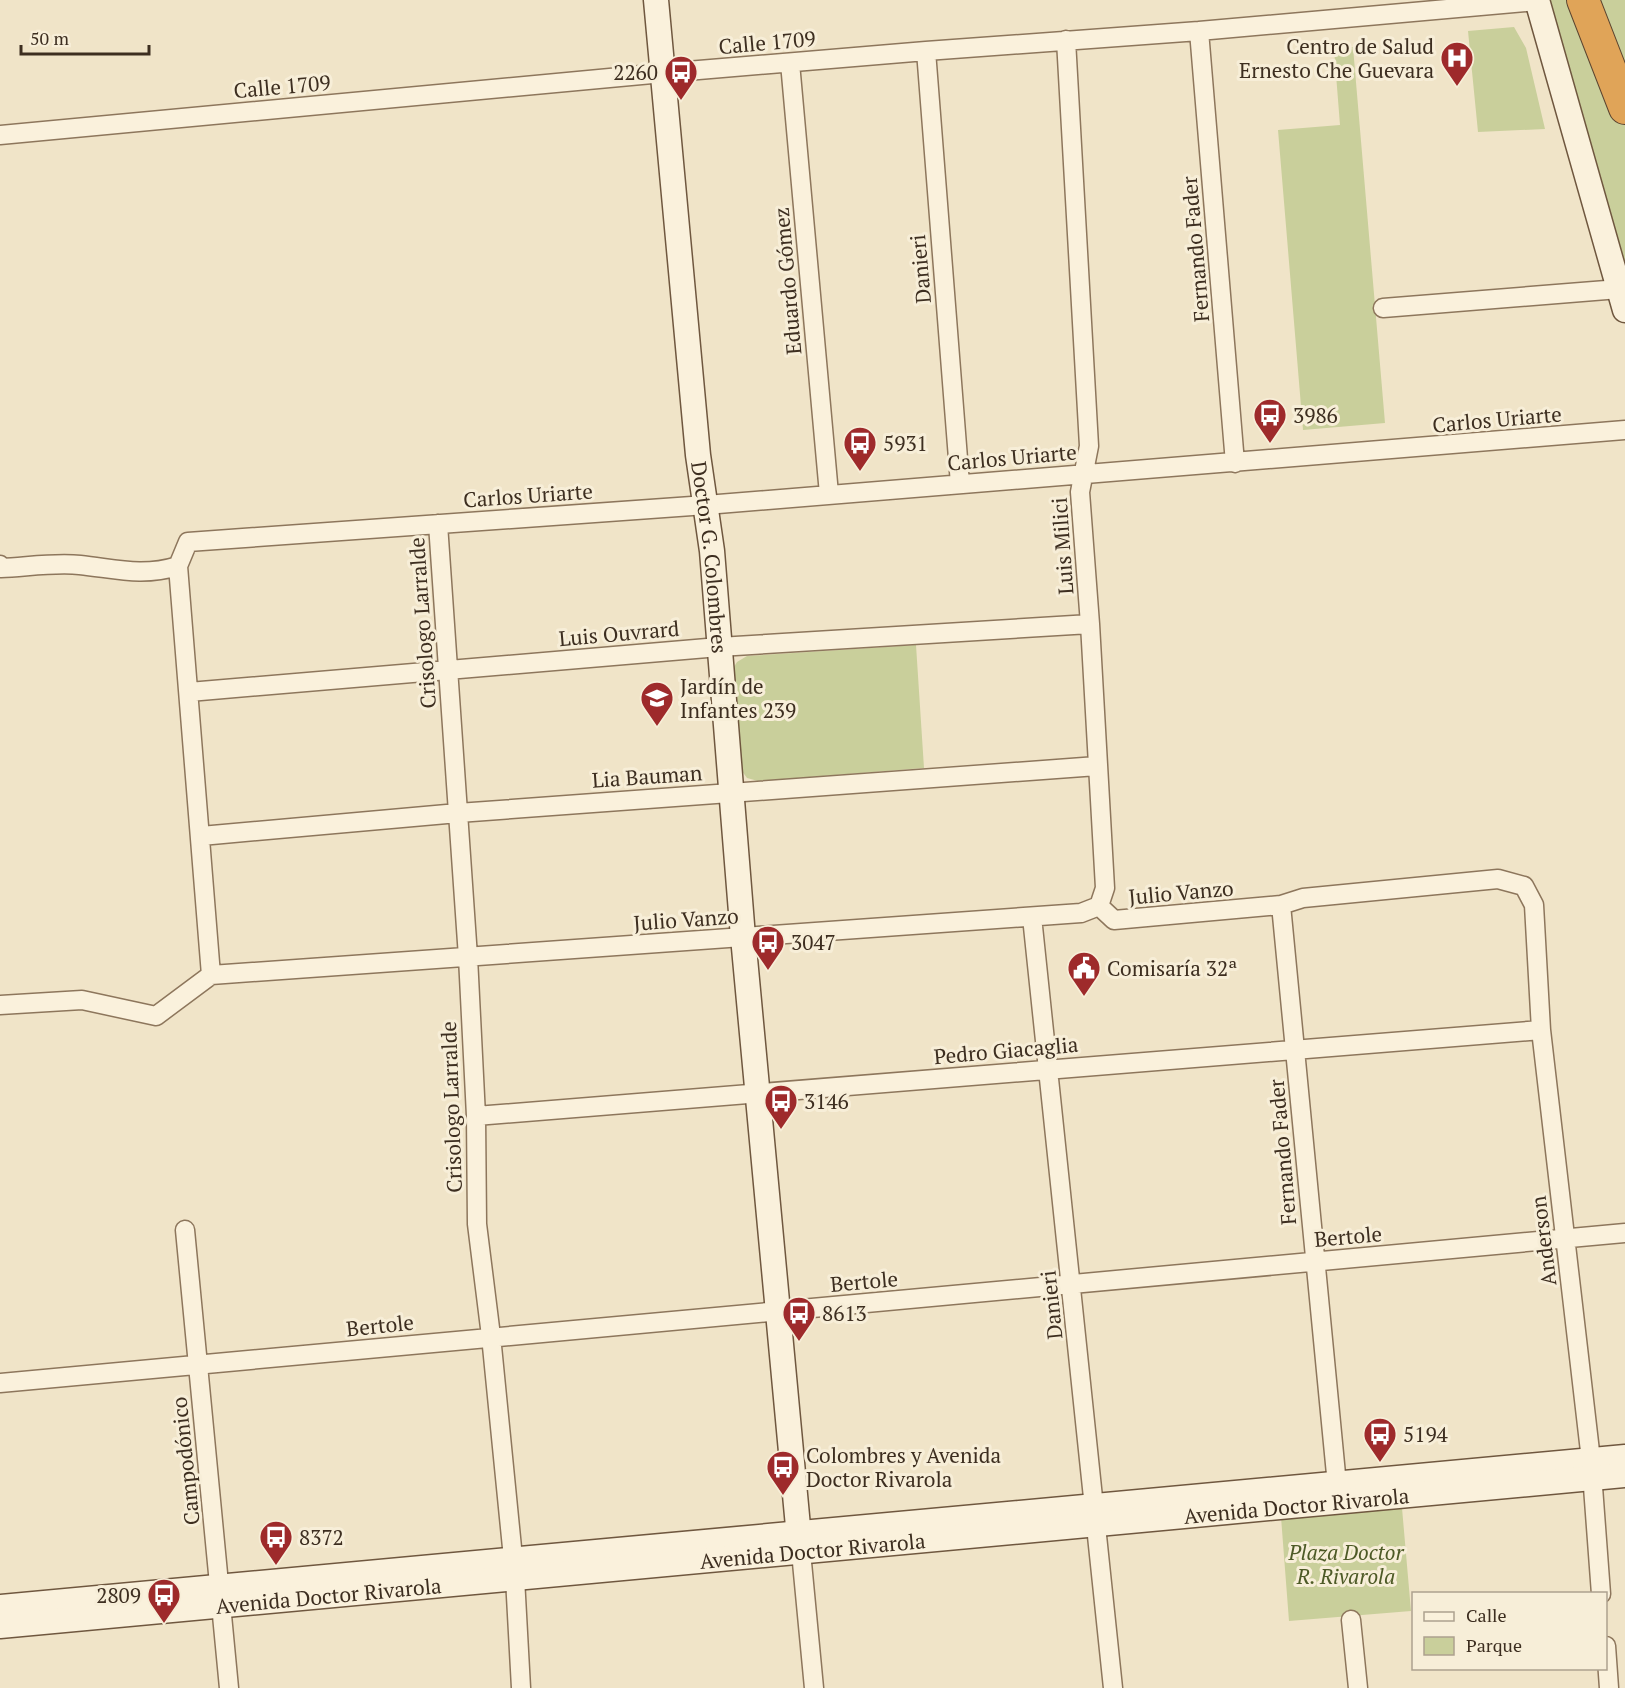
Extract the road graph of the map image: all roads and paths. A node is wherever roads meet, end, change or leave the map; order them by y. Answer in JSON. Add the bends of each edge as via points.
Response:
{"nodes":[{"id":1,"x":656,"y":0,"type":"edge"},
{"id":2,"x":1583,"y":0,"type":"edge"},
{"id":3,"x":1537,"y":1,"type":"edge"},
{"id":4,"x":1199,"y":31,"type":"junction"},
{"id":5,"x":1066,"y":40,"type":"junction"},
{"id":6,"x":926,"y":51,"type":"junction"},
{"id":7,"x":790,"y":63,"type":"junction"},
{"id":8,"x":663,"y":74,"type":"junction"},
{"id":9,"x":1625,"y":108,"type":"edge"},
{"id":10,"x":0,"y":135,"type":"edge"},
{"id":11,"x":1622,"y":300,"type":"edge"},
{"id":12,"x":1383,"y":308,"type":"dead end"},
{"id":13,"x":1625,"y":430,"type":"edge"},
{"id":14,"x":1235,"y":463,"type":"junction"},
{"id":15,"x":1083,"y":474,"type":"junction"},
{"id":16,"x":960,"y":484,"type":"junction"},
{"id":17,"x":829,"y":494,"type":"junction"},
{"id":18,"x":706,"y":505,"type":"junction"},
{"id":19,"x":438,"y":524,"type":"junction"},
{"id":20,"x":0,"y":565,"type":"edge"},
{"id":21,"x":178,"y":566,"type":"junction"},
{"id":22,"x":1090,"y":624,"type":"junction"},
{"id":23,"x":719,"y":647,"type":"junction"},
{"id":24,"x":448,"y":670,"type":"junction"},
{"id":25,"x":189,"y":692,"type":"junction"},
{"id":26,"x":1097,"y":766,"type":"junction"},
{"id":27,"x":731,"y":793,"type":"junction"},
{"id":28,"x":458,"y":813,"type":"junction"},
{"id":29,"x":201,"y":836,"type":"junction"},
{"id":30,"x":1524,"y":886,"type":"joint"},
{"id":31,"x":1281,"y":905,"type":"junction"},
{"id":32,"x":1099,"y":906,"type":"junction"},
{"id":33,"x":1032,"y":916,"type":"junction"},
{"id":34,"x":743,"y":937,"type":"junction"},
{"id":35,"x":468,"y":957,"type":"junction"},
{"id":36,"x":211,"y":975,"type":"junction"},
{"id":37,"x":0,"y":1005,"type":"edge"},
{"id":38,"x":1541,"y":1030,"type":"junction"},
{"id":39,"x":1295,"y":1050,"type":"junction"},
{"id":40,"x":1048,"y":1070,"type":"junction"},
{"id":41,"x":758,"y":1093,"type":"junction"},
{"id":42,"x":476,"y":1116,"type":"junction"},
{"id":43,"x":185,"y":1230,"type":"dead end"},
{"id":44,"x":1625,"y":1233,"type":"edge"},
{"id":45,"x":1566,"y":1238,"type":"junction"},
{"id":46,"x":1316,"y":1262,"type":"junction"},
{"id":47,"x":1071,"y":1284,"type":"junction"},
{"id":48,"x":778,"y":1311,"type":"junction"},
{"id":49,"x":491,"y":1336,"type":"junction"},
{"id":50,"x":198,"y":1365,"type":"junction"},
{"id":51,"x":0,"y":1383,"type":"edge"},
{"id":52,"x":1625,"y":1457,"type":"edge"},
{"id":53,"x":1592,"y":1469,"type":"junction"},
{"id":54,"x":1625,"y":1475,"type":"edge"},
{"id":55,"x":1338,"y":1492,"type":"junction"},
{"id":56,"x":1096,"y":1515,"type":"junction"},
{"id":57,"x":800,"y":1542,"type":"junction"},
{"id":58,"x":514,"y":1569,"type":"junction"},
{"id":59,"x":1601,"y":1592,"type":"edge"},
{"id":60,"x":220,"y":1596,"type":"junction"},
{"id":61,"x":0,"y":1606,"type":"edge"},
{"id":62,"x":1351,"y":1620,"type":"dead end"},
{"id":63,"x":0,"y":1626,"type":"edge"},
{"id":64,"x":1607,"y":1667,"type":"edge"},
{"id":65,"x":229,"y":1688,"type":"edge"},
{"id":66,"x":521,"y":1688,"type":"edge"},
{"id":67,"x":814,"y":1688,"type":"edge"},
{"id":68,"x":1113,"y":1688,"type":"edge"},
{"id":69,"x":1358,"y":1688,"type":"edge"},
{"id":70,"x":1609,"y":1688,"type":"edge"}],
"edges":[{"from":1,"to":8,"type":"main road","name":"Doctor G. Colombres"},
{"from":2,"to":9,"type":"highway"},
{"from":3,"to":4,"type":"street","name":"Calle 1709"},
{"from":3,"to":11,"type":"main road"},
{"from":4,"to":5,"type":"street","name":"Calle 1709"},
{"from":4,"to":14,"type":"street","name":"Fernando Fader"},
{"from":5,"to":6,"type":"street","name":"Calle 1709"},
{"from":5,"to":15,"type":"street","name":"Luis Milici","via":[[1089,447]]},
{"from":6,"to":7,"type":"street","name":"Calle 1709"},
{"from":6,"to":16,"type":"street","name":"Danieri"},
{"from":7,"to":8,"type":"street","name":"Calle 1709"},
{"from":7,"to":17,"type":"street","name":"Eduardo Gómez"},
{"from":8,"to":10,"type":"street","name":"Calle 1709"},
{"from":8,"to":18,"type":"main road","name":"Doctor G. Colombres"},
{"from":11,"to":12,"type":"street"},
{"from":13,"to":14,"type":"street","name":"Carlos Uriarte"},
{"from":14,"to":15,"type":"street","name":"Carlos Uriarte"},
{"from":15,"to":16,"type":"street","name":"Carlos Uriarte"},
{"from":15,"to":22,"type":"street","name":"Luis Milici","via":[[1080,492]]},
{"from":16,"to":17,"type":"street","name":"Carlos Uriarte"},
{"from":17,"to":18,"type":"street","name":"Carlos Uriarte"},
{"from":18,"to":19,"type":"street","name":"Carlos Uriarte"},
{"from":18,"to":23,"type":"main road","name":"Doctor G. Colombres"},
{"from":19,"to":21,"type":"street","name":"Carlos Uriarte","via":[[188,542]]},
{"from":19,"to":24,"type":"street","name":"Crisologo Larralde"},
{"from":20,"to":21,"type":"street","via":[[1,568],[78,564],[115,571],[157,572]]},
{"from":21,"to":25,"type":"street"},
{"from":22,"to":23,"type":"street","name":"Luis Ouvrard"},
{"from":22,"to":26,"type":"street","name":"Luis Milici"},
{"from":23,"to":24,"type":"street","name":"Luis Ouvrard"},
{"from":23,"to":27,"type":"main road","name":"Doctor G. Colombres"},
{"from":24,"to":25,"type":"street","name":"Luis Ouvrard"},
{"from":24,"to":28,"type":"street","name":"Crisologo Larralde"},
{"from":25,"to":29,"type":"street"},
{"from":26,"to":27,"type":"street","name":"Lia Bauman"},
{"from":26,"to":32,"type":"street","name":"Luis Milici","via":[[1105,888]]},
{"from":27,"to":28,"type":"street","name":"Lia Bauman"},
{"from":27,"to":34,"type":"main road","name":"Doctor G. Colombres"},
{"from":28,"to":29,"type":"street","name":"Lia Bauman"},
{"from":28,"to":35,"type":"street","name":"Crisologo Larralde"},
{"from":29,"to":36,"type":"street"},
{"from":30,"to":31,"type":"street","name":"Julio Vanzo","via":[[1498,879],[1303,898]]},
{"from":30,"to":38,"type":"street","name":"Anderson","via":[[1534,905]]},
{"from":31,"to":32,"type":"street","name":"Julio Vanzo","via":[[1114,920]]},
{"from":31,"to":39,"type":"street","name":"Fernando Fader"},
{"from":32,"to":33,"type":"street","name":"Julio Vanzo","via":[[1081,913]]},
{"from":33,"to":34,"type":"street","name":"Julio Vanzo"},
{"from":33,"to":40,"type":"street","name":"Danieri"},
{"from":34,"to":35,"type":"street","name":"Julio Vanzo"},
{"from":34,"to":41,"type":"main road","name":"Doctor G. Colombres"},
{"from":35,"to":36,"type":"street","name":"Julio Vanzo"},
{"from":35,"to":42,"type":"street","name":"Crisologo Larralde"},
{"from":36,"to":37,"type":"street","via":[[156,1016],[82,1000]]},
{"from":38,"to":39,"type":"street","name":"Pedro Giacaglia"},
{"from":38,"to":45,"type":"street","name":"Anderson"},
{"from":39,"to":40,"type":"street","name":"Pedro Giacaglia"},
{"from":39,"to":46,"type":"street","name":"Fernando Fader"},
{"from":40,"to":41,"type":"street","name":"Pedro Giacaglia"},
{"from":40,"to":47,"type":"street","name":"Danieri"},
{"from":41,"to":42,"type":"street","name":"Pedro Giacaglia"},
{"from":41,"to":48,"type":"main road","name":"Doctor G. Colombres"},
{"from":42,"to":49,"type":"street","name":"Crisologo Larralde","via":[[477,1224]]},
{"from":43,"to":50,"type":"street","name":"Campodónico"},
{"from":44,"to":45,"type":"street","name":"Bertole"},
{"from":45,"to":46,"type":"street","name":"Bertole"},
{"from":45,"to":53,"type":"street","name":"Anderson"},
{"from":46,"to":47,"type":"street","name":"Bertole"},
{"from":46,"to":55,"type":"street","name":"Fernando Fader"},
{"from":47,"to":48,"type":"street","name":"Bertole"},
{"from":47,"to":56,"type":"street","name":"Danieri"},
{"from":48,"to":49,"type":"street","name":"Bertole"},
{"from":48,"to":57,"type":"main road","name":"Doctor G. Colombres"},
{"from":49,"to":50,"type":"street","name":"Bertole"},
{"from":49,"to":58,"type":"street","name":"Crisologo Larralde"},
{"from":50,"to":51,"type":"street","name":"Bertole"},
{"from":50,"to":60,"type":"street","name":"Campodónico"},
{"from":52,"to":53,"type":"main road","name":"Avenida Doctor Rivarola"},
{"from":53,"to":54,"type":"main road","name":"Avenida Doctor Rivarola"},
{"from":53,"to":55,"type":"main road","name":"Avenida Doctor Rivarola"},
{"from":53,"to":59,"type":"street","name":"Anderson"},
{"from":55,"to":56,"type":"main road","name":"Avenida Doctor Rivarola"},
{"from":56,"to":57,"type":"main road","name":"Avenida Doctor Rivarola"},
{"from":56,"to":68,"type":"street","name":"Danieri"},
{"from":57,"to":58,"type":"main road","name":"Avenida Doctor Rivarola"},
{"from":57,"to":67,"type":"street","name":"Doctor G. Colombres"},
{"from":58,"to":60,"type":"main road","name":"Avenida Doctor Rivarola"},
{"from":58,"to":66,"type":"street","name":"Crisologo Larralde"},
{"from":60,"to":61,"type":"main road","name":"Avenida Doctor Rivarola"},
{"from":60,"to":63,"type":"main road","name":"Avenida Doctor Rivarola"},
{"from":60,"to":65,"type":"street","name":"Campodónico"},
{"from":62,"to":69,"type":"street"},
{"from":64,"to":70,"type":"street"}]}
